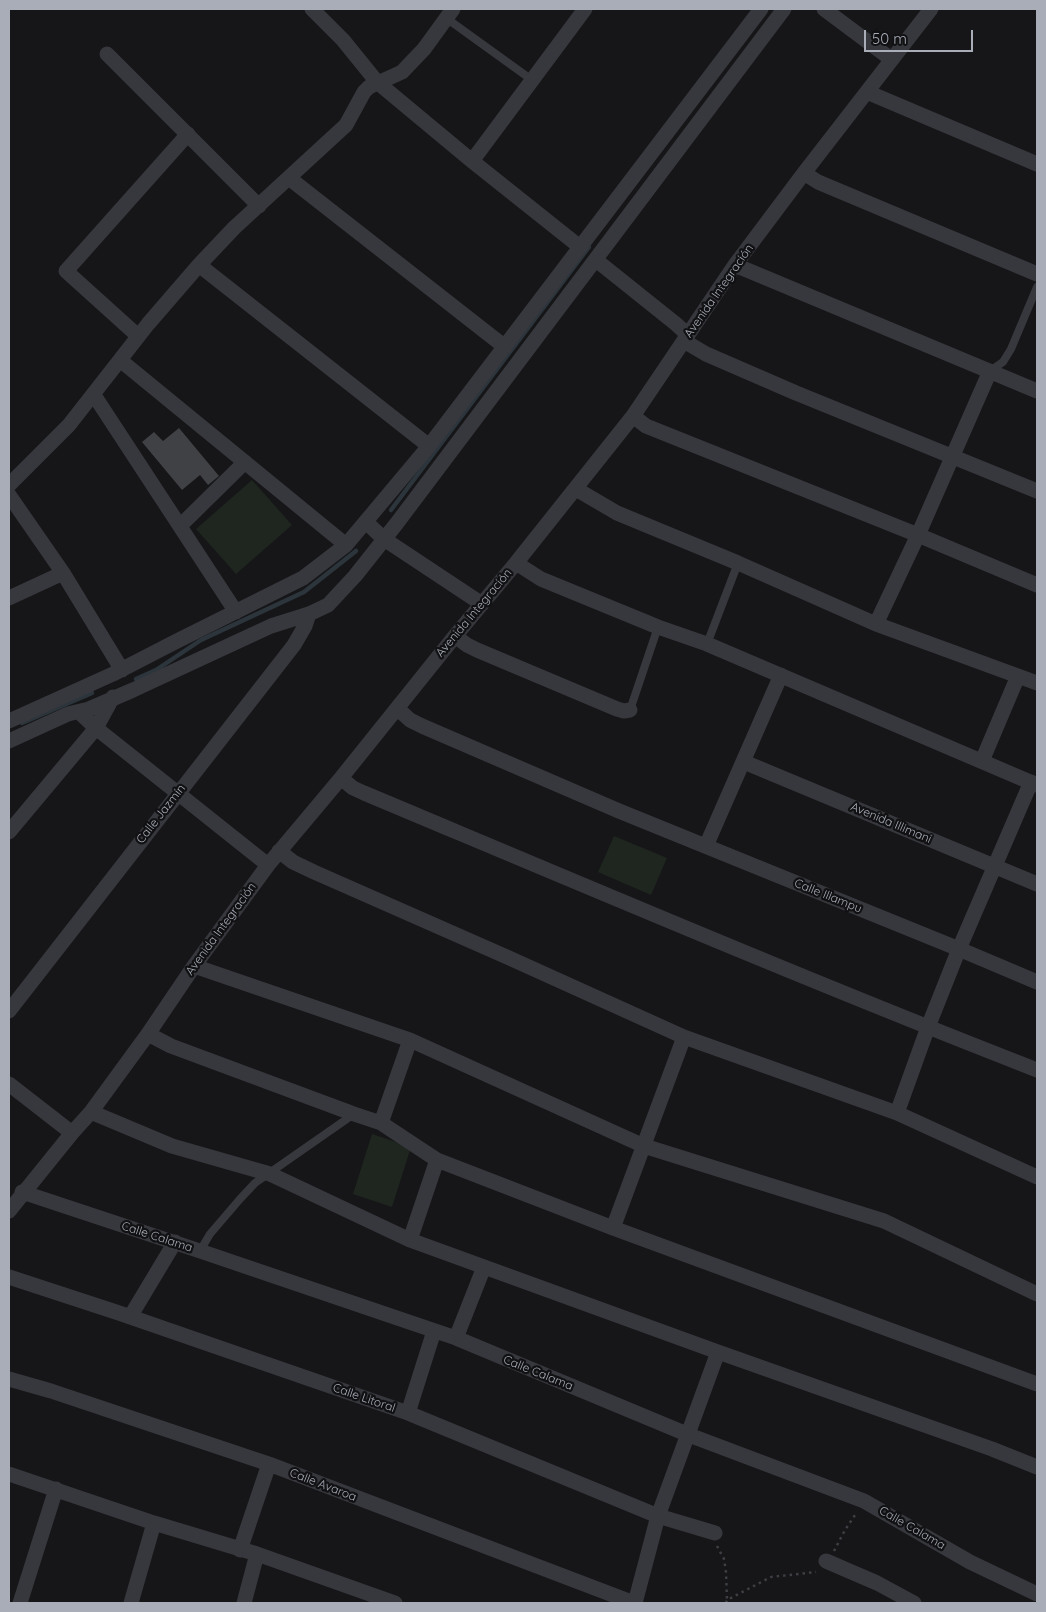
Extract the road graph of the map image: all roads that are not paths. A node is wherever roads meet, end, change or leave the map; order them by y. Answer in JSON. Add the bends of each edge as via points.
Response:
{"nodes":[{"id":1,"x":312,"y":9,"type":"edge"},
{"id":2,"x":585,"y":9,"type":"edge"},
{"id":3,"x":761,"y":9,"type":"edge"},
{"id":4,"x":784,"y":9,"type":"edge"},
{"id":5,"x":824,"y":9,"type":"edge"},
{"id":6,"x":931,"y":9,"type":"edge"},
{"id":7,"x":449,"y":13,"type":"edge"},
{"id":8,"x":108,"y":54,"type":"dead end"},
{"id":9,"x":891,"y":59,"type":"junction"},
{"id":10,"x":532,"y":80,"type":"junction"},
{"id":11,"x":377,"y":82,"type":"junction"},
{"id":12,"x":867,"y":92,"type":"junction"},
{"id":13,"x":188,"y":134,"type":"junction"},
{"id":14,"x":472,"y":161,"type":"junction"},
{"id":15,"x":1037,"y":164,"type":"edge"},
{"id":16,"x":804,"y":173,"type":"junction"},
{"id":17,"x":289,"y":178,"type":"junction"},
{"id":18,"x":259,"y":206,"type":"junction"},
{"id":19,"x":580,"y":247,"type":"junction"},
{"id":20,"x":596,"y":260,"type":"junction"},
{"id":21,"x":199,"y":265,"type":"junction"},
{"id":22,"x":735,"y":265,"type":"junction"},
{"id":23,"x":1037,"y":274,"type":"edge"},
{"id":24,"x":1037,"y":288,"type":"edge"},
{"id":25,"x":138,"y":336,"type":"junction"},
{"id":26,"x":686,"y":338,"type":"junction"},
{"id":27,"x":505,"y":347,"type":"junction"},
{"id":28,"x":120,"y":360,"type":"junction"},
{"id":29,"x":990,"y":371,"type":"junction"},
{"id":30,"x":1037,"y":391,"type":"edge"},
{"id":31,"x":94,"y":395,"type":"junction"},
{"id":32,"x":633,"y":416,"type":"junction"},
{"id":33,"x":429,"y":446,"type":"junction"},
{"id":34,"x":952,"y":456,"type":"junction"},
{"id":35,"x":245,"y":462,"type":"junction"},
{"id":36,"x":9,"y":484,"type":"edge"},
{"id":37,"x":576,"y":489,"type":"junction"},
{"id":38,"x":1037,"y":491,"type":"edge"},
{"id":39,"x":9,"y":494,"type":"edge"},
{"id":40,"x":366,"y":522,"type":"junction"},
{"id":41,"x":180,"y":526,"type":"junction"},
{"id":42,"x":918,"y":535,"type":"junction"},
{"id":43,"x":384,"y":539,"type":"junction"},
{"id":44,"x":346,"y":545,"type":"junction"},
{"id":45,"x":516,"y":563,"type":"junction"},
{"id":46,"x":738,"y":563,"type":"junction"},
{"id":47,"x":63,"y":573,"type":"junction"},
{"id":48,"x":1037,"y":585,"type":"edge"},
{"id":49,"x":9,"y":598,"type":"edge"},
{"id":50,"x":482,"y":604,"type":"junction"},
{"id":51,"x":236,"y":612,"type":"junction"},
{"id":52,"x":309,"y":614,"type":"junction"},
{"id":53,"x":876,"y":624,"type":"junction"},
{"id":54,"x":658,"y":627,"type":"junction"},
{"id":55,"x":455,"y":636,"type":"junction"},
{"id":56,"x":708,"y":644,"type":"junction"},
{"id":57,"x":118,"y":672,"type":"junction"},
{"id":58,"x":781,"y":675,"type":"junction"},
{"id":59,"x":1018,"y":676,"type":"junction"},
{"id":60,"x":1037,"y":683,"type":"edge"},
{"id":61,"x":112,"y":699,"type":"junction"},
{"id":62,"x":397,"y":708,"type":"junction"},
{"id":63,"x":630,"y":710,"type":"joint"},
{"id":64,"x":79,"y":712,"type":"junction"},
{"id":65,"x":9,"y":721,"type":"edge"},
{"id":66,"x":96,"y":728,"type":"junction"},
{"id":67,"x":9,"y":741,"type":"edge"},
{"id":68,"x":982,"y":761,"type":"junction"},
{"id":69,"x":744,"y":762,"type":"junction"},
{"id":70,"x":341,"y":778,"type":"junction"},
{"id":71,"x":1034,"y":784,"type":"edge"},
{"id":72,"x":178,"y":792,"type":"junction"},
{"id":73,"x":9,"y":832,"type":"edge"},
{"id":74,"x":706,"y":846,"type":"junction"},
{"id":75,"x":279,"y":851,"type":"junction"},
{"id":76,"x":268,"y":865,"type":"junction"},
{"id":77,"x":994,"y":866,"type":"junction"},
{"id":78,"x":1037,"y":884,"type":"edge"},
{"id":79,"x":959,"y":949,"type":"junction"},
{"id":80,"x":194,"y":966,"type":"junction"},
{"id":81,"x":1037,"y":982,"type":"edge"},
{"id":82,"x":9,"y":1011,"type":"edge"},
{"id":83,"x":928,"y":1027,"type":"junction"},
{"id":84,"x":148,"y":1034,"type":"junction"},
{"id":85,"x":684,"y":1037,"type":"junction"},
{"id":86,"x":410,"y":1040,"type":"junction"},
{"id":87,"x":1037,"y":1070,"type":"edge"},
{"id":88,"x":9,"y":1084,"type":"edge"},
{"id":89,"x":91,"y":1112,"type":"junction"},
{"id":90,"x":897,"y":1113,"type":"junction"},
{"id":91,"x":354,"y":1114,"type":"junction"},
{"id":92,"x":381,"y":1122,"type":"junction"},
{"id":93,"x":72,"y":1133,"type":"junction"},
{"id":94,"x":644,"y":1146,"type":"junction"},
{"id":95,"x":437,"y":1160,"type":"junction"},
{"id":96,"x":270,"y":1174,"type":"junction"},
{"id":97,"x":1037,"y":1177,"type":"edge"},
{"id":98,"x":22,"y":1192,"type":"junction"},
{"id":99,"x":9,"y":1211,"type":"edge"},
{"id":100,"x":614,"y":1228,"type":"junction"},
{"id":101,"x":410,"y":1240,"type":"junction"},
{"id":102,"x":175,"y":1242,"type":"junction"},
{"id":103,"x":200,"y":1251,"type":"junction"},
{"id":104,"x":484,"y":1267,"type":"junction"},
{"id":105,"x":9,"y":1277,"type":"edge"},
{"id":106,"x":1037,"y":1294,"type":"edge"},
{"id":107,"x":130,"y":1317,"type":"junction"},
{"id":108,"x":434,"y":1331,"type":"junction"},
{"id":109,"x":456,"y":1338,"type":"junction"},
{"id":110,"x":718,"y":1352,"type":"junction"},
{"id":111,"x":9,"y":1379,"type":"edge"},
{"id":112,"x":1037,"y":1384,"type":"edge"},
{"id":113,"x":408,"y":1413,"type":"junction"},
{"id":114,"x":689,"y":1435,"type":"junction"},
{"id":115,"x":269,"y":1464,"type":"junction"},
{"id":116,"x":1037,"y":1467,"type":"edge"},
{"id":117,"x":9,"y":1474,"type":"edge"},
{"id":118,"x":56,"y":1489,"type":"junction"},
{"id":119,"x":658,"y":1516,"type":"junction"},
{"id":120,"x":154,"y":1523,"type":"junction"},
{"id":121,"x":714,"y":1533,"type":"road end"},
{"id":122,"x":240,"y":1550,"type":"junction"},
{"id":123,"x":257,"y":1554,"type":"junction"},
{"id":124,"x":826,"y":1561,"type":"road end"},
{"id":125,"x":1037,"y":1594,"type":"edge"},
{"id":126,"x":20,"y":1603,"type":"edge"},
{"id":127,"x":131,"y":1603,"type":"edge"},
{"id":128,"x":244,"y":1603,"type":"edge"},
{"id":129,"x":395,"y":1603,"type":"edge"},
{"id":130,"x":634,"y":1603,"type":"edge"},
{"id":131,"x":914,"y":1603,"type":"edge"}],
"edges":[{"from":1,"to":11,"type":"street","via":[[343,40]]},
{"from":2,"to":10,"type":"street"},
{"from":3,"to":19,"type":"street"},
{"from":4,"to":20,"type":"street"},
{"from":5,"to":9,"type":"street"},
{"from":6,"to":9,"type":"street","name":"Avenida Integración"},
{"from":7,"to":10,"type":"lane"},
{"from":7,"to":11,"type":"street","via":[[424,49],[402,72]]},
{"from":8,"to":13,"type":"street"},
{"from":9,"to":12,"type":"street","name":"Avenida Integración"},
{"from":10,"to":14,"type":"street"},
{"from":11,"to":14,"type":"street"},
{"from":11,"to":17,"type":"street","via":[[364,92],[346,125]]},
{"from":12,"to":15,"type":"street"},
{"from":12,"to":16,"type":"street","name":"Avenida Integración"},
{"from":13,"to":18,"type":"street"},
{"from":13,"to":25,"type":"street","via":[[66,271]]},
{"from":14,"to":19,"type":"street"},
{"from":16,"to":22,"type":"street","name":"Avenida Integración"},
{"from":16,"to":23,"type":"street","via":[[818,182]]},
{"from":17,"to":18,"type":"street"},
{"from":17,"to":27,"type":"street"},
{"from":18,"to":21,"type":"street"},
{"from":19,"to":27,"type":"street"},
{"from":20,"to":26,"type":"street","via":[[676,324]]},
{"from":20,"to":43,"type":"street"},
{"from":21,"to":25,"type":"street"},
{"from":21,"to":33,"type":"street"},
{"from":22,"to":26,"type":"street","name":"Avenida Integración"},
{"from":22,"to":29,"type":"street"},
{"from":24,"to":29,"type":"lane","via":[[1011,349],[1003,362]]},
{"from":25,"to":28,"type":"street"},
{"from":26,"to":32,"type":"street","name":"Avenida Integración"},
{"from":26,"to":34,"type":"street","via":[[706,354]]},
{"from":27,"to":33,"type":"street"},
{"from":28,"to":31,"type":"street"},
{"from":28,"to":35,"type":"street"},
{"from":29,"to":30,"type":"street"},
{"from":29,"to":34,"type":"street"},
{"from":31,"to":36,"type":"street","via":[[69,425]]},
{"from":31,"to":41,"type":"street"},
{"from":32,"to":37,"type":"street","name":"Avenida Integración"},
{"from":32,"to":42,"type":"street","via":[[646,426]]},
{"from":33,"to":40,"type":"street"},
{"from":34,"to":38,"type":"street"},
{"from":34,"to":42,"type":"street"},
{"from":35,"to":41,"type":"street"},
{"from":35,"to":44,"type":"street"},
{"from":37,"to":45,"type":"street","name":"Avenida Integración"},
{"from":37,"to":46,"type":"street","via":[[617,513]]},
{"from":39,"to":47,"type":"street"},
{"from":40,"to":43,"type":"street"},
{"from":40,"to":44,"type":"street"},
{"from":41,"to":51,"type":"street"},
{"from":42,"to":48,"type":"street"},
{"from":42,"to":53,"type":"street"},
{"from":43,"to":50,"type":"street"},
{"from":43,"to":52,"type":"street","via":[[328,605]]},
{"from":44,"to":51,"type":"street","via":[[303,578]]},
{"from":45,"to":50,"type":"street","name":"Avenida Integración"},
{"from":45,"to":54,"type":"street","via":[[540,579]]},
{"from":46,"to":53,"type":"street"},
{"from":46,"to":56,"type":"lane"},
{"from":47,"to":49,"type":"street"},
{"from":47,"to":57,"type":"street"},
{"from":50,"to":55,"type":"street","name":"Avenida Integración"},
{"from":51,"to":57,"type":"street"},
{"from":52,"to":61,"type":"street","via":[[272,626]]},
{"from":52,"to":72,"type":"street","name":"Calle Jazmín","via":[[294,645]]},
{"from":53,"to":59,"type":"street"},
{"from":54,"to":56,"type":"street"},
{"from":54,"to":63,"type":"lane"},
{"from":55,"to":62,"type":"street","name":"Avenida Integración"},
{"from":55,"to":63,"type":"street","via":[[477,650],[617,709]]},
{"from":56,"to":58,"type":"street"},
{"from":57,"to":61,"type":"street"},
{"from":57,"to":65,"type":"street"},
{"from":58,"to":68,"type":"street"},
{"from":58,"to":69,"type":"street"},
{"from":59,"to":60,"type":"street"},
{"from":59,"to":68,"type":"street"},
{"from":61,"to":64,"type":"street"},
{"from":61,"to":66,"type":"street"},
{"from":62,"to":70,"type":"street","name":"Avenida Integración"},
{"from":62,"to":74,"type":"street","name":"Calle Illampu","via":[[422,726]]},
{"from":64,"to":66,"type":"street"},
{"from":64,"to":67,"type":"street"},
{"from":66,"to":72,"type":"street"},
{"from":66,"to":73,"type":"street"},
{"from":68,"to":71,"type":"street"},
{"from":69,"to":74,"type":"street"},
{"from":69,"to":77,"type":"street","name":"Avenida Illimani"},
{"from":70,"to":75,"type":"street","name":"Avenida Integración"},
{"from":70,"to":83,"type":"street","via":[[364,793]]},
{"from":71,"to":77,"type":"street"},
{"from":72,"to":76,"type":"street"},
{"from":72,"to":82,"type":"street","name":"Calle Jazmín"},
{"from":74,"to":79,"type":"street","name":"Calle Illampu"},
{"from":75,"to":76,"type":"street","name":"Avenida Integración"},
{"from":75,"to":85,"type":"street","via":[[314,872]]},
{"from":76,"to":80,"type":"street","name":"Avenida Integración"},
{"from":77,"to":78,"type":"street","name":"Avenida Illimani"},
{"from":77,"to":79,"type":"street"},
{"from":79,"to":81,"type":"street","name":"Calle Illampu"},
{"from":79,"to":83,"type":"street"},
{"from":80,"to":84,"type":"street","name":"Avenida Integración"},
{"from":80,"to":86,"type":"street"},
{"from":83,"to":87,"type":"street"},
{"from":83,"to":90,"type":"street"},
{"from":84,"to":89,"type":"street","name":"Avenida Integración"},
{"from":84,"to":91,"type":"street","via":[[171,1046]]},
{"from":85,"to":90,"type":"street"},
{"from":85,"to":94,"type":"street"},
{"from":86,"to":92,"type":"street"},
{"from":86,"to":94,"type":"street"},
{"from":88,"to":93,"type":"street"},
{"from":89,"to":93,"type":"street","name":"Avenida Integración"},
{"from":89,"to":96,"type":"street","via":[[172,1146]]},
{"from":90,"to":97,"type":"street"},
{"from":91,"to":92,"type":"street"},
{"from":91,"to":96,"type":"lane"},
{"from":92,"to":95,"type":"street"},
{"from":93,"to":98,"type":"street","name":"Avenida Integración"},
{"from":94,"to":100,"type":"street"},
{"from":94,"to":106,"type":"street","via":[[884,1221]]},
{"from":95,"to":100,"type":"street"},
{"from":95,"to":101,"type":"street"},
{"from":96,"to":101,"type":"street"},
{"from":96,"to":103,"type":"lane","via":[[240,1199]]},
{"from":98,"to":99,"type":"street","name":"Avenida Integración"},
{"from":98,"to":102,"type":"street","name":"Calle Calama"},
{"from":100,"to":112,"type":"street"},
{"from":101,"to":104,"type":"street"},
{"from":102,"to":103,"type":"street","name":"Calle Calama"},
{"from":102,"to":107,"type":"street"},
{"from":103,"to":108,"type":"street","name":"Calle Calama"},
{"from":104,"to":109,"type":"street"},
{"from":104,"to":110,"type":"street"},
{"from":105,"to":107,"type":"street","name":"Calle Litoral"},
{"from":107,"to":113,"type":"street","name":"Calle Litoral"},
{"from":108,"to":109,"type":"street","name":"Calle Calama"},
{"from":108,"to":113,"type":"street"},
{"from":109,"to":114,"type":"street","name":"Calle Calama"},
{"from":110,"to":114,"type":"street"},
{"from":110,"to":116,"type":"street"},
{"from":111,"to":115,"type":"street","name":"Calle Avaroa"},
{"from":113,"to":119,"type":"street","name":"Calle Litoral"},
{"from":114,"to":119,"type":"street"},
{"from":114,"to":125,"type":"street","name":"Calle Calama","via":[[864,1501],[970,1562]]},
{"from":115,"to":122,"type":"street"},
{"from":115,"to":130,"type":"street","name":"Calle Avaroa"},
{"from":117,"to":118,"type":"street"},
{"from":118,"to":120,"type":"street"},
{"from":118,"to":126,"type":"street"},
{"from":119,"to":121,"type":"street","name":"Calle Litoral"},
{"from":119,"to":130,"type":"street"},
{"from":120,"to":122,"type":"street"},
{"from":120,"to":127,"type":"street"},
{"from":122,"to":123,"type":"street"},
{"from":123,"to":128,"type":"street"},
{"from":123,"to":129,"type":"street"},
{"from":124,"to":131,"type":"street"}]}
